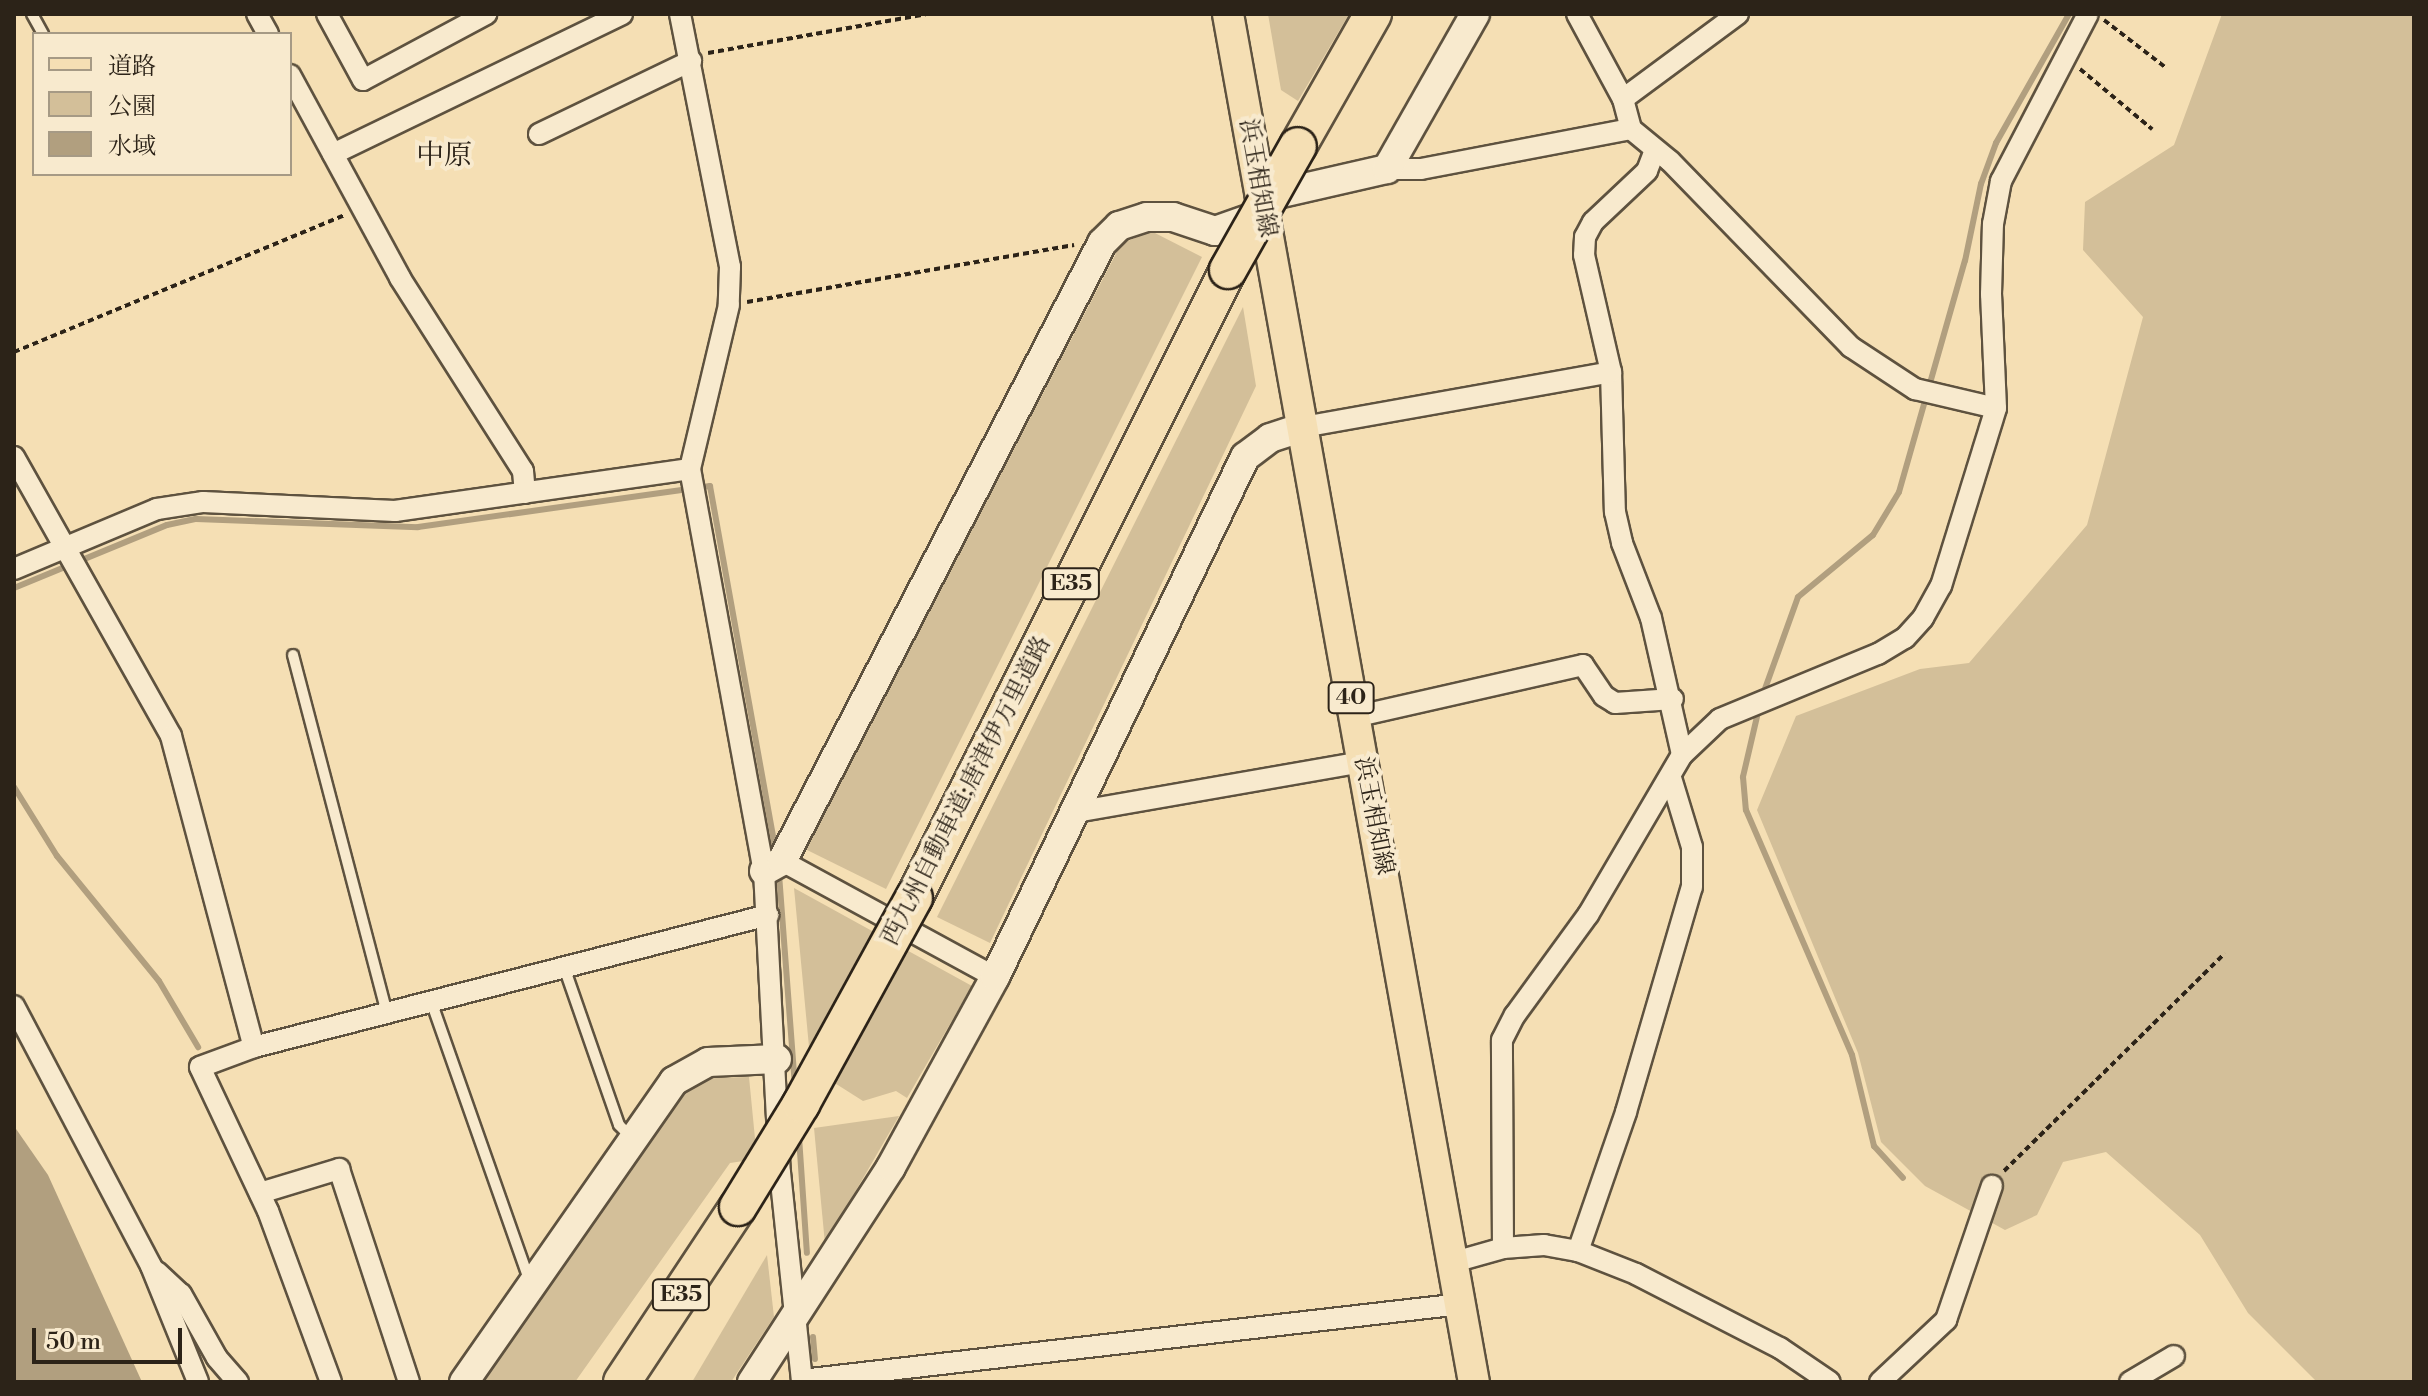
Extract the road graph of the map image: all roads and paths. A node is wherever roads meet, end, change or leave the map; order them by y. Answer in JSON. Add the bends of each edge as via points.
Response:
{"nodes":[{"id":1,"x":32,"y":14,"type":"edge"},
{"id":2,"x":257,"y":14,"type":"edge"},
{"id":3,"x":327,"y":14,"type":"edge"},
{"id":4,"x":486,"y":14,"type":"edge"},
{"id":5,"x":622,"y":14,"type":"edge"},
{"id":6,"x":680,"y":14,"type":"edge"},
{"id":7,"x":926,"y":14,"type":"edge"},
{"id":8,"x":1228,"y":14,"type":"edge"},
{"id":9,"x":1375,"y":14,"type":"edge"},
{"id":10,"x":1475,"y":14,"type":"edge"},
{"id":11,"x":1577,"y":14,"type":"edge"},
{"id":12,"x":1738,"y":14,"type":"edge"},
{"id":13,"x":2088,"y":14,"type":"edge"},
{"id":14,"x":2098,"y":14,"type":"edge"},
{"id":15,"x":42,"y":32,"type":"edge"},
{"id":16,"x":267,"y":32,"type":"edge"},
{"id":17,"x":2064,"y":57,"type":"junction"},
{"id":18,"x":691,"y":59,"type":"junction"},
{"id":19,"x":2165,"y":67,"type":"dead end"},
{"id":20,"x":292,"y":79,"type":"edge"},
{"id":21,"x":1623,"y":99,"type":"junction"},
{"id":22,"x":1631,"y":129,"type":"junction"},
{"id":23,"x":2152,"y":129,"type":"dead end"},
{"id":24,"x":539,"y":134,"type":"dead end"},
{"id":25,"x":1655,"y":150,"type":"junction"},
{"id":26,"x":333,"y":154,"type":"junction"},
{"id":27,"x":1387,"y":169,"type":"junction"},
{"id":28,"x":1262,"y":206,"type":"junction"},
{"id":29,"x":361,"y":208,"type":"junction"},
{"id":30,"x":1102,"y":243,"type":"junction"},
{"id":31,"x":729,"y":305,"type":"junction"},
{"id":32,"x":14,"y":352,"type":"edge"},
{"id":33,"x":1611,"y":372,"type":"junction"},
{"id":34,"x":1996,"y":408,"type":"junction"},
{"id":35,"x":1303,"y":427,"type":"junction"},
{"id":36,"x":14,"y":457,"type":"edge"},
{"id":37,"x":690,"y":471,"type":"junction"},
{"id":38,"x":525,"y":493,"type":"junction"},
{"id":39,"x":67,"y":550,"type":"junction"},
{"id":40,"x":14,"y":569,"type":"edge"},
{"id":41,"x":293,"y":655,"type":"dead end"},
{"id":42,"x":1673,"y":699,"type":"junction"},
{"id":43,"x":1354,"y":717,"type":"junction"},
{"id":44,"x":1682,"y":755,"type":"junction"},
{"id":45,"x":1362,"y":762,"type":"junction"},
{"id":46,"x":1671,"y":778,"type":"junction"},
{"id":47,"x":1076,"y":812,"type":"junction"},
{"id":48,"x":773,"y":866,"type":"junction"},
{"id":49,"x":768,"y":915,"type":"junction"},
{"id":50,"x":2225,"y":953,"type":"dead end"},
{"id":51,"x":564,"y":965,"type":"junction"},
{"id":52,"x":995,"y":977,"type":"junction"},
{"id":53,"x":431,"y":1001,"type":"junction"},
{"id":54,"x":14,"y":1006,"type":"edge"},
{"id":55,"x":387,"y":1013,"type":"junction"},
{"id":56,"x":254,"y":1047,"type":"junction"},
{"id":57,"x":777,"y":1059,"type":"junction"},
{"id":58,"x":633,"y":1139,"type":"junction"},
{"id":59,"x":1992,"y":1186,"type":"joint"},
{"id":60,"x":260,"y":1193,"type":"junction"},
{"id":61,"x":1503,"y":1248,"type":"junction"},
{"id":62,"x":1578,"y":1251,"type":"junction"},
{"id":63,"x":1454,"y":1262,"type":"junction"},
{"id":64,"x":151,"y":1266,"type":"junction"},
{"id":65,"x":531,"y":1285,"type":"junction"},
{"id":66,"x":1461,"y":1304,"type":"junction"},
{"id":67,"x":795,"y":1322,"type":"junction"},
{"id":68,"x":2174,"y":1356,"type":"dead end"},
{"id":69,"x":802,"y":1381,"type":"edge"},
{"id":70,"x":198,"y":1382,"type":"edge"},
{"id":71,"x":238,"y":1382,"type":"edge"},
{"id":72,"x":331,"y":1382,"type":"edge"},
{"id":73,"x":409,"y":1382,"type":"edge"},
{"id":74,"x":464,"y":1382,"type":"edge"},
{"id":75,"x":622,"y":1382,"type":"edge"},
{"id":76,"x":752,"y":1382,"type":"edge"},
{"id":77,"x":1474,"y":1382,"type":"edge"},
{"id":78,"x":1830,"y":1382,"type":"edge"},
{"id":79,"x":1880,"y":1382,"type":"edge"},
{"id":80,"x":2130,"y":1382,"type":"edge"}],
"edges":[{"from":1,"to":15,"type":"lane"},
{"from":2,"to":16,"type":"street"},
{"from":3,"to":4,"type":"street","via":[[363,80]]},
{"from":5,"to":26,"type":"street"},
{"from":6,"to":18,"type":"street"},
{"from":7,"to":18,"type":"path"},
{"from":8,"to":28,"type":"main road","name":"浜玉相知線","number":"40"},
{"from":9,"to":75,"type":"highway","name":"西九州自動車道;唐津伊万里道路","number":"E35","bridge":true,"via":[[1228,270],[914,898],[801,1104]]},
{"from":10,"to":27,"type":"street"},
{"from":11,"to":21,"type":"street"},
{"from":12,"to":21,"type":"street"},
{"from":13,"to":17,"type":"street"},
{"from":14,"to":19,"type":"path"},
{"from":17,"to":23,"type":"path"},
{"from":17,"to":34,"type":"street","via":[[2001,181],[1993,224],[1991,294]]},
{"from":18,"to":24,"type":"street"},
{"from":18,"to":31,"type":"street","via":[[730,267]]},
{"from":20,"to":26,"type":"street"},
{"from":21,"to":22,"type":"street"},
{"from":22,"to":25,"type":"street"},
{"from":22,"to":27,"type":"street","via":[[1421,169]]},
{"from":25,"to":33,"type":"street","via":[[1647,171],[1585,237],[1584,255]]},
{"from":25,"to":34,"type":"street","via":[[1851,347],[1915,389]]},
{"from":26,"to":29,"type":"street"},
{"from":27,"to":28,"type":"street"},
{"from":28,"to":30,"type":"street","via":[[1215,231],[1173,217],[1147,217],[1119,226]]},
{"from":28,"to":35,"type":"main road","name":"浜玉相知線","number":"40"},
{"from":29,"to":32,"type":"path"},
{"from":29,"to":38,"type":"street","via":[[523,471]]},
{"from":30,"to":31,"type":"path"},
{"from":30,"to":48,"type":"street"},
{"from":31,"to":37,"type":"street"},
{"from":33,"to":35,"type":"street"},
{"from":33,"to":42,"type":"street","via":[[1615,512]]},
{"from":34,"to":44,"type":"street","via":[[1941,586],[1923,618],[1878,654],[1720,719]]},
{"from":35,"to":43,"type":"main road","name":"浜玉相知線","number":"40"},
{"from":35,"to":47,"type":"street","via":[[1270,438],[1245,457]]},
{"from":36,"to":39,"type":"street"},
{"from":37,"to":38,"type":"street"},
{"from":37,"to":48,"type":"street"},
{"from":38,"to":39,"type":"street","via":[[395,511],[203,502],[157,509]]},
{"from":39,"to":40,"type":"street"},
{"from":39,"to":56,"type":"street","via":[[171,736]]},
{"from":41,"to":55,"type":"lane"},
{"from":42,"to":43,"type":"street","via":[[1615,703],[1583,665]]},
{"from":42,"to":44,"type":"street"},
{"from":43,"to":45,"type":"main road","name":"浜玉相知線","number":"40"},
{"from":44,"to":46,"type":"street"},
{"from":45,"to":47,"type":"street"},
{"from":45,"to":63,"type":"main road","name":"浜玉相知線","number":"40"},
{"from":46,"to":61,"type":"street","via":[[1588,915],[1502,1040]]},
{"from":46,"to":62,"type":"street","via":[[1692,847],[1692,887],[1626,1112]]},
{"from":47,"to":52,"type":"street"},
{"from":48,"to":49,"type":"street"},
{"from":48,"to":52,"type":"street"},
{"from":49,"to":51,"type":"street"},
{"from":49,"to":57,"type":"street"},
{"from":50,"to":59,"type":"path","via":[[2086,1094],[2014,1156]]},
{"from":51,"to":53,"type":"street"},
{"from":51,"to":58,"type":"lane","via":[[619,1125]]},
{"from":52,"to":67,"type":"street","via":[[891,1167]]},
{"from":53,"to":55,"type":"street"},
{"from":53,"to":65,"type":"lane"},
{"from":54,"to":64,"type":"street"},
{"from":55,"to":56,"type":"street"},
{"from":56,"to":60,"type":"street","via":[[200,1067]]},
{"from":57,"to":58,"type":"street","via":[[708,1062],[689,1068]]},
{"from":57,"to":67,"type":"street","via":[[780,1172]]},
{"from":58,"to":65,"type":"street"},
{"from":59,"to":79,"type":"street","via":[[1946,1320]]},
{"from":60,"to":72,"type":"street"},
{"from":60,"to":73,"type":"street","via":[[339,1169]]},
{"from":61,"to":62,"type":"street","via":[[1544,1245]]},
{"from":61,"to":63,"type":"street"},
{"from":62,"to":78,"type":"street","via":[[1636,1274],[1767,1342]]},
{"from":63,"to":66,"type":"main road","name":"浜玉相知線","number":"40"},
{"from":64,"to":70,"type":"street"},
{"from":64,"to":71,"type":"street","via":[[181,1294],[217,1358]]},
{"from":65,"to":74,"type":"street"},
{"from":66,"to":69,"type":"street"},
{"from":66,"to":77,"type":"main road","name":"浜玉相知線","number":"40"},
{"from":67,"to":69,"type":"street"},
{"from":67,"to":76,"type":"street"},
{"from":68,"to":80,"type":"street"}]}
